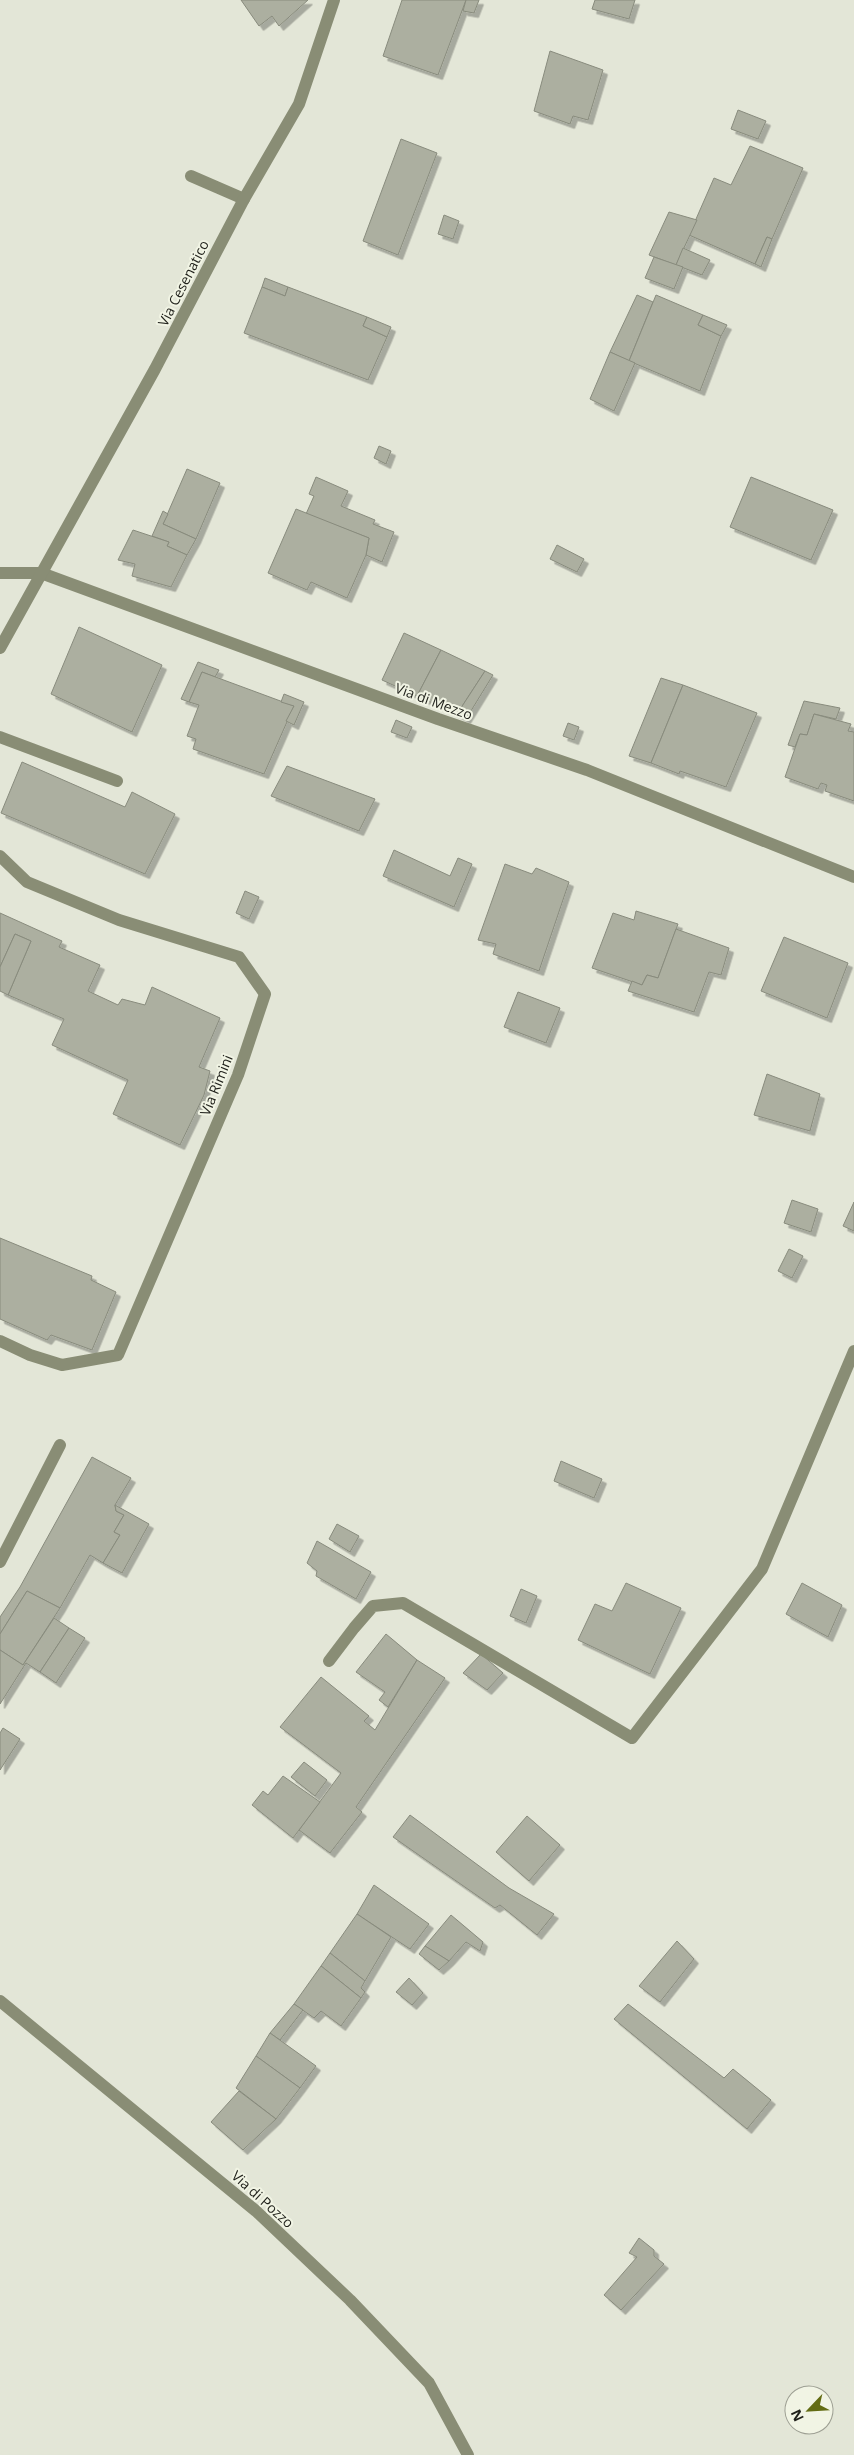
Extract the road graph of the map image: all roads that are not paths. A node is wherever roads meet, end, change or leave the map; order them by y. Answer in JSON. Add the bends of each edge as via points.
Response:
{"nodes":[{"id":1,"x":334,"y":0,"type":"edge"},
{"id":2,"x":190,"y":176,"type":"dead end"},
{"id":3,"x":244,"y":199,"type":"junction"},
{"id":4,"x":0,"y":573,"type":"edge"},
{"id":5,"x":41,"y":573,"type":"junction"},
{"id":6,"x":0,"y":648,"type":"edge"},
{"id":7,"x":0,"y":737,"type":"edge"},
{"id":8,"x":117,"y":781,"type":"dead end"},
{"id":9,"x":0,"y":856,"type":"edge"},
{"id":10,"x":854,"y":877,"type":"edge"},
{"id":11,"x":0,"y":1341,"type":"edge"},
{"id":12,"x":854,"y":1351,"type":"edge"},
{"id":13,"x":60,"y":1445,"type":"dead end"},
{"id":14,"x":0,"y":1562,"type":"edge"},
{"id":15,"x":329,"y":1661,"type":"dead end"},
{"id":16,"x":0,"y":2001,"type":"edge"},
{"id":17,"x":468,"y":2455,"type":"edge"}],
"edges":[{"from":1,"to":3,"type":"street","name":"Via Cesenatico","via":[[299,104]]},
{"from":2,"to":3,"type":"street"},
{"from":3,"to":5,"type":"street","name":"Via Cesenatico","via":[[155,369]]},
{"from":4,"to":5,"type":"street","name":"Via di Mezzo"},
{"from":5,"to":6,"type":"street"},
{"from":5,"to":10,"type":"street","name":"Via di Mezzo","via":[[438,719],[587,770]]},
{"from":7,"to":8,"type":"street"},
{"from":9,"to":11,"type":"street","name":"Via Rimini","via":[[28,882],[119,920],[239,957],[265,994],[238,1075],[118,1355],[62,1365]]},
{"from":12,"to":15,"type":"street","via":[[762,1569],[632,1738],[402,1603],[374,1606]]},
{"from":13,"to":14,"type":"street"},
{"from":16,"to":17,"type":"street","name":"Via di Pozzo","via":[[256,2211],[350,2300],[429,2384]]}]}
